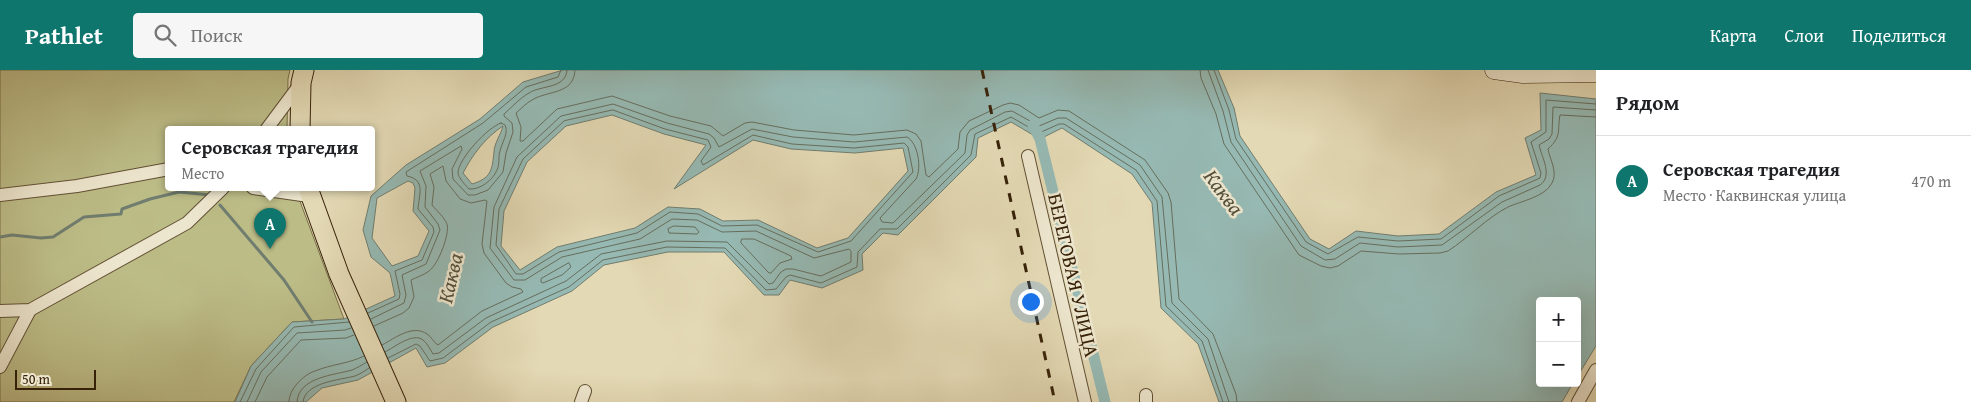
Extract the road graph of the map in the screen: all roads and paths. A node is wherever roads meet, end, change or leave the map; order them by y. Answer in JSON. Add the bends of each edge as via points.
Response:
{"nodes":[{"id":1,"x":1494,"y":70,"type":"edge"},
{"id":2,"x":1596,"y":73,"type":"edge"},
{"id":3,"x":302,"y":76,"type":"edge"},
{"id":4,"x":269,"y":126,"type":"edge"},
{"id":5,"x":300,"y":126,"type":"edge"},
{"id":6,"x":1028,"y":156,"type":"dead end"},
{"id":7,"x":165,"y":170,"type":"edge"},
{"id":8,"x":220,"y":191,"type":"edge"},
{"id":9,"x":294,"y":191,"type":"edge"},
{"id":10,"x":308,"y":192,"type":"edge"},
{"id":11,"x":0,"y":195,"type":"edge"},
{"id":12,"x":30,"y":310,"type":"junction"},
{"id":13,"x":0,"y":311,"type":"edge"},
{"id":14,"x":0,"y":367,"type":"edge"},
{"id":15,"x":1596,"y":370,"type":"edge"},
{"id":16,"x":395,"y":399,"type":"edge"},
{"id":17,"x":1084,"y":402,"type":"edge"},
{"id":18,"x":1578,"y":402,"type":"edge"}],
"edges":[{"from":1,"to":2,"type":"main road","via":[[1523,74]]},
{"from":3,"to":4,"type":"street"},
{"from":3,"to":5,"type":"main road"},
{"from":6,"to":17,"type":"street","name":"БЕРЕГОВАЯ УЛИЦА"},
{"from":7,"to":11,"type":"street","via":[[77,186]]},
{"from":8,"to":12,"type":"street","via":[[187,223]]},
{"from":9,"to":10,"type":"street"},
{"from":10,"to":16,"type":"main road","via":[[339,274]]},
{"from":12,"to":13,"type":"street"},
{"from":12,"to":14,"type":"street"},
{"from":15,"to":18,"type":"street"}]}
